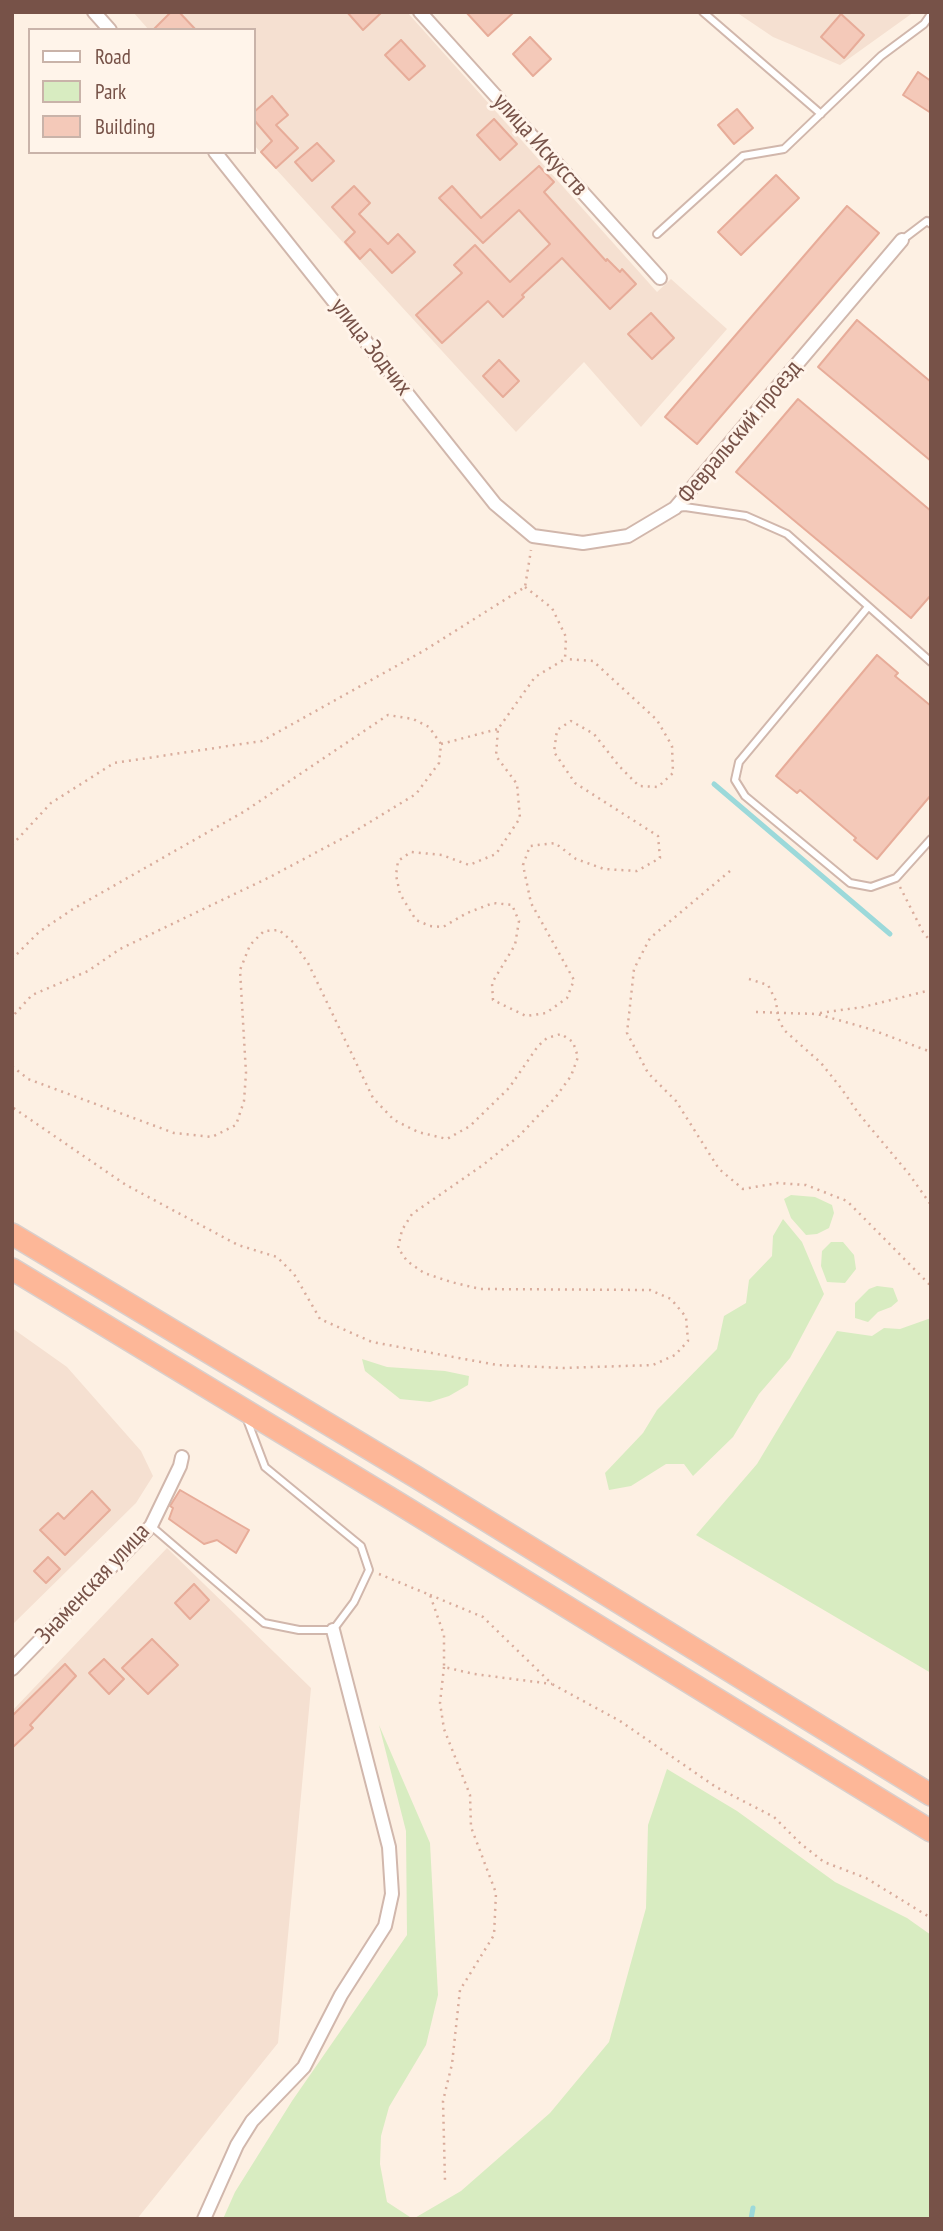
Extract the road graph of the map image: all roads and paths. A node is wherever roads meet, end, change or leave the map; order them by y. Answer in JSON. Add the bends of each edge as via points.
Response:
{"nodes":[{"id":1,"x":94,"y":12,"type":"edge"},
{"id":2,"x":420,"y":12,"type":"edge"},
{"id":3,"x":704,"y":12,"type":"edge"},
{"id":4,"x":931,"y":14,"type":"edge"},
{"id":5,"x":108,"y":28,"type":"edge"},
{"id":6,"x":821,"y":114,"type":"junction"},
{"id":7,"x":217,"y":154,"type":"edge"},
{"id":8,"x":931,"y":224,"type":"edge"},
{"id":9,"x":657,"y":233,"type":"dead end"},
{"id":10,"x":902,"y":240,"type":"joint"},
{"id":11,"x":660,"y":278,"type":"dead end"},
{"id":12,"x":675,"y":508,"type":"junction"},
{"id":13,"x":533,"y":536,"type":"junction"},
{"id":14,"x":525,"y":587,"type":"junction"},
{"id":15,"x":868,"y":607,"type":"junction"},
{"id":16,"x":565,"y":659,"type":"junction"},
{"id":17,"x":931,"y":662,"type":"edge"},
{"id":18,"x":498,"y":729,"type":"junction"},
{"id":19,"x":441,"y":744,"type":"junction"},
{"id":20,"x":931,"y":839,"type":"edge"},
{"id":21,"x":12,"y":845,"type":"edge"},
{"id":22,"x":730,"y":871,"type":"dead end"},
{"id":23,"x":896,"y":878,"type":"junction"},
{"id":24,"x":931,"y":942,"type":"edge"},
{"id":25,"x":12,"y":959,"type":"edge"},
{"id":26,"x":749,"y":979,"type":"dead end"},
{"id":27,"x":931,"y":990,"type":"edge"},
{"id":28,"x":756,"y":1012,"type":"dead end"},
{"id":29,"x":778,"y":1012,"type":"junction"},
{"id":30,"x":817,"y":1013,"type":"junction"},
{"id":31,"x":12,"y":1017,"type":"edge"},
{"id":32,"x":931,"y":1052,"type":"edge"},
{"id":33,"x":12,"y":1066,"type":"edge"},
{"id":34,"x":12,"y":1107,"type":"edge"},
{"id":35,"x":931,"y":1205,"type":"edge"},
{"id":36,"x":12,"y":1234,"type":"edge"},
{"id":37,"x":12,"y":1269,"type":"edge"},
{"id":38,"x":931,"y":1286,"type":"edge"},
{"id":39,"x":242,"y":1409,"type":"junction"},
{"id":40,"x":182,"y":1457,"type":"dead end"},
{"id":41,"x":151,"y":1526,"type":"junction"},
{"id":42,"x":369,"y":1570,"type":"junction"},
{"id":43,"x":430,"y":1594,"type":"junction"},
{"id":44,"x":333,"y":1630,"type":"junction"},
{"id":45,"x":444,"y":1667,"type":"junction"},
{"id":46,"x":12,"y":1669,"type":"edge"},
{"id":47,"x":552,"y":1684,"type":"junction"},
{"id":48,"x":931,"y":1795,"type":"edge"},
{"id":49,"x":931,"y":1831,"type":"edge"},
{"id":50,"x":931,"y":1918,"type":"edge"},
{"id":51,"x":445,"y":2181,"type":"dead end"},
{"id":52,"x":204,"y":2219,"type":"edge"}],
"edges":[{"from":1,"to":5,"type":"street"},
{"from":2,"to":11,"type":"street","name":"улица Искусств"},
{"from":3,"to":6,"type":"lane"},
{"from":4,"to":6,"type":"lane"},
{"from":6,"to":9,"type":"lane","via":[[784,149],[743,156]]},
{"from":7,"to":13,"type":"street","name":"улица Зодчих","via":[[495,504]]},
{"from":8,"to":10,"type":"lane","via":[[927,221]]},
{"from":10,"to":12,"type":"street","name":"Февральский проезд"},
{"from":12,"to":13,"type":"street","name":"Февральский проезд","via":[[628,536],[583,543]]},
{"from":12,"to":15,"type":"lane","via":[[746,516],[787,534]]},
{"from":13,"to":14,"type":"path"},
{"from":14,"to":16,"type":"path","via":[[552,608],[566,636]]},
{"from":14,"to":21,"type":"path","via":[[425,650],[262,741],[114,763],[51,803]]},
{"from":15,"to":17,"type":"lane"},
{"from":15,"to":23,"type":"lane","via":[[739,762],[735,780],[744,796],[850,883],[871,887]]},
{"from":16,"to":18,"type":"path","via":[[535,677]]},
{"from":16,"to":18,"type":"path","via":[[593,661],[657,720],[672,746],[673,773],[658,787],[639,786],[594,734],[571,721],[557,730],[554,752],[575,783],[658,836],[660,858],[637,871],[604,869],[576,859],[555,843],[530,846],[523,866],[531,903],[574,980],[566,998],[546,1013],[526,1016],[493,1000],[492,983],[515,945],[519,921],[512,905],[493,903],[443,927],[430,926],[416,920],[400,894],[396,875],[398,860],[411,852],[442,855],[469,865],[496,854],[520,818],[517,784],[496,756]]},
{"from":18,"to":19,"type":"path"},
{"from":19,"to":25,"type":"path","via":[[429,727],[388,715],[245,811],[73,909],[39,932]]},
{"from":19,"to":31,"type":"path","via":[[439,763],[416,794],[270,877],[32,995]]},
{"from":20,"to":23,"type":"lane"},
{"from":22,"to":38,"type":"path","via":[[650,938],[634,970],[627,1033],[648,1073],[676,1101],[719,1169],[743,1189],[778,1183],[806,1185],[847,1201]]},
{"from":23,"to":24,"type":"path"},
{"from":26,"to":29,"type":"path","via":[[768,985]]},
{"from":27,"to":30,"type":"path"},
{"from":28,"to":29,"type":"path"},
{"from":29,"to":30,"type":"path"},
{"from":29,"to":35,"type":"path","via":[[784,1030],[821,1063]]},
{"from":30,"to":32,"type":"path"},
{"from":33,"to":34,"type":"path","via":[[28,1079],[174,1133],[212,1137],[236,1125],[246,1073],[240,970],[250,945],[264,931],[279,930],[308,963],[373,1098],[394,1120],[418,1132],[447,1139],[470,1126],[509,1088],[538,1046],[561,1034],[573,1042],[578,1057],[555,1098],[510,1143],[412,1214],[398,1248],[424,1273],[480,1289],[650,1290],[671,1299],[686,1317],[688,1341],[676,1355],[653,1365],[564,1368],[497,1366],[372,1342],[320,1319],[294,1274],[277,1257],[238,1245],[126,1185]]},
{"from":36,"to":48,"type":"highway"},
{"from":37,"to":39,"type":"highway"},
{"from":39,"to":42,"type":"lane","via":[[265,1467],[361,1546]]},
{"from":39,"to":49,"type":"highway"},
{"from":40,"to":41,"type":"street","name":"Знаменская улица"},
{"from":41,"to":44,"type":"lane","via":[[264,1623]]},
{"from":41,"to":46,"type":"street","name":"Знаменская улица"},
{"from":42,"to":43,"type":"path"},
{"from":42,"to":44,"type":"lane","via":[[354,1602]]},
{"from":43,"to":45,"type":"path","via":[[444,1635]]},
{"from":43,"to":47,"type":"path","via":[[483,1617]]},
{"from":44,"to":52,"type":"street","via":[[389,1847],[392,1894],[384,1926],[304,2067],[252,2122]]},
{"from":45,"to":47,"type":"path"},
{"from":45,"to":51,"type":"path","via":[[440,1703],[444,1729],[470,1796],[471,1827],[496,1893],[494,1935],[460,1990],[443,2101]]},
{"from":47,"to":50,"type":"path","via":[[620,1721],[716,1787],[774,1817],[824,1863],[866,1878]]}]}
